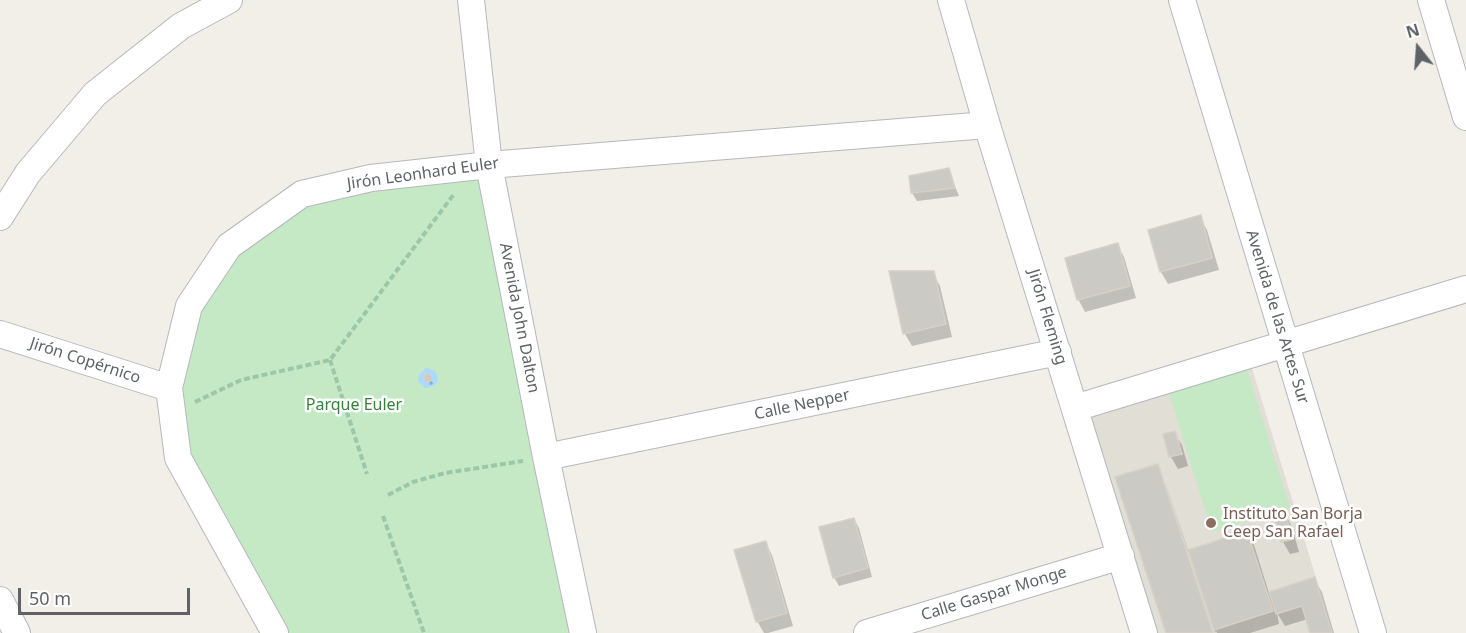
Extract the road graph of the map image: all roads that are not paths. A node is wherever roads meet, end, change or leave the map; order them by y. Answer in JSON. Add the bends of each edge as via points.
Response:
{"nodes":[{"id":1,"x":229,"y":0,"type":"edge"},
{"id":2,"x":471,"y":0,"type":"edge"},
{"id":3,"x":951,"y":0,"type":"edge"},
{"id":4,"x":1182,"y":0,"type":"edge"},
{"id":5,"x":1431,"y":0,"type":"edge"},
{"id":6,"x":1466,"y":117,"type":"edge"},
{"id":7,"x":987,"y":126,"type":"junction"},
{"id":8,"x":482,"y":165,"type":"junction"},
{"id":9,"x":0,"y":217,"type":"edge"},
{"id":10,"x":1466,"y":289,"type":"edge"},
{"id":11,"x":0,"y":334,"type":"edge"},
{"id":12,"x":1286,"y":344,"type":"junction"},
{"id":13,"x":1058,"y":352,"type":"junction"},
{"id":14,"x":171,"y":400,"type":"junction"},
{"id":15,"x":1076,"y":408,"type":"junction"},
{"id":16,"x":546,"y":457,"type":"junction"},
{"id":17,"x":1120,"y":555,"type":"junction"},
{"id":18,"x":0,"y":600,"type":"edge"},
{"id":19,"x":17,"y":633,"type":"edge"},
{"id":20,"x":275,"y":633,"type":"edge"},
{"id":21,"x":583,"y":633,"type":"edge"},
{"id":22,"x":867,"y":633,"type":"edge"},
{"id":23,"x":1144,"y":633,"type":"edge"},
{"id":24,"x":1373,"y":633,"type":"edge"}],
"edges":[{"from":1,"to":9,"type":"street","via":[[181,26],[95,94],[28,174]]},
{"from":2,"to":8,"type":"street","name":"Avenida John Dalton"},
{"from":3,"to":7,"type":"street","name":"Jirón Fleming"},
{"from":4,"to":12,"type":"street","name":"Avenida de las Artes Sur"},
{"from":5,"to":6,"type":"street"},
{"from":7,"to":8,"type":"street","name":"Jirón Leonhard Euler"},
{"from":7,"to":13,"type":"street","name":"Jirón Fleming"},
{"from":8,"to":14,"type":"street","name":"Jirón Leonhard Euler","via":[[371,178],[302,194],[230,246],[189,306]]},
{"from":8,"to":16,"type":"street","name":"Avenida John Dalton"},
{"from":10,"to":12,"type":"street"},
{"from":11,"to":14,"type":"street","name":"Jirón Copérnico"},
{"from":12,"to":15,"type":"street"},
{"from":12,"to":24,"type":"street","name":"Avenida de las Artes Sur"},
{"from":13,"to":15,"type":"street","name":"Jirón Fleming"},
{"from":13,"to":16,"type":"street","name":"Calle Nepper"},
{"from":14,"to":20,"type":"street","name":"Jirón Leonhard Euler","via":[[178,458]]},
{"from":15,"to":17,"type":"street","name":"Jirón Fleming"},
{"from":16,"to":21,"type":"street","name":"Avenida John Dalton"},
{"from":17,"to":22,"type":"street","name":"Calle Gaspar Monge"},
{"from":17,"to":23,"type":"street","name":"Jirón Fleming"},
{"from":18,"to":19,"type":"street"}]}
